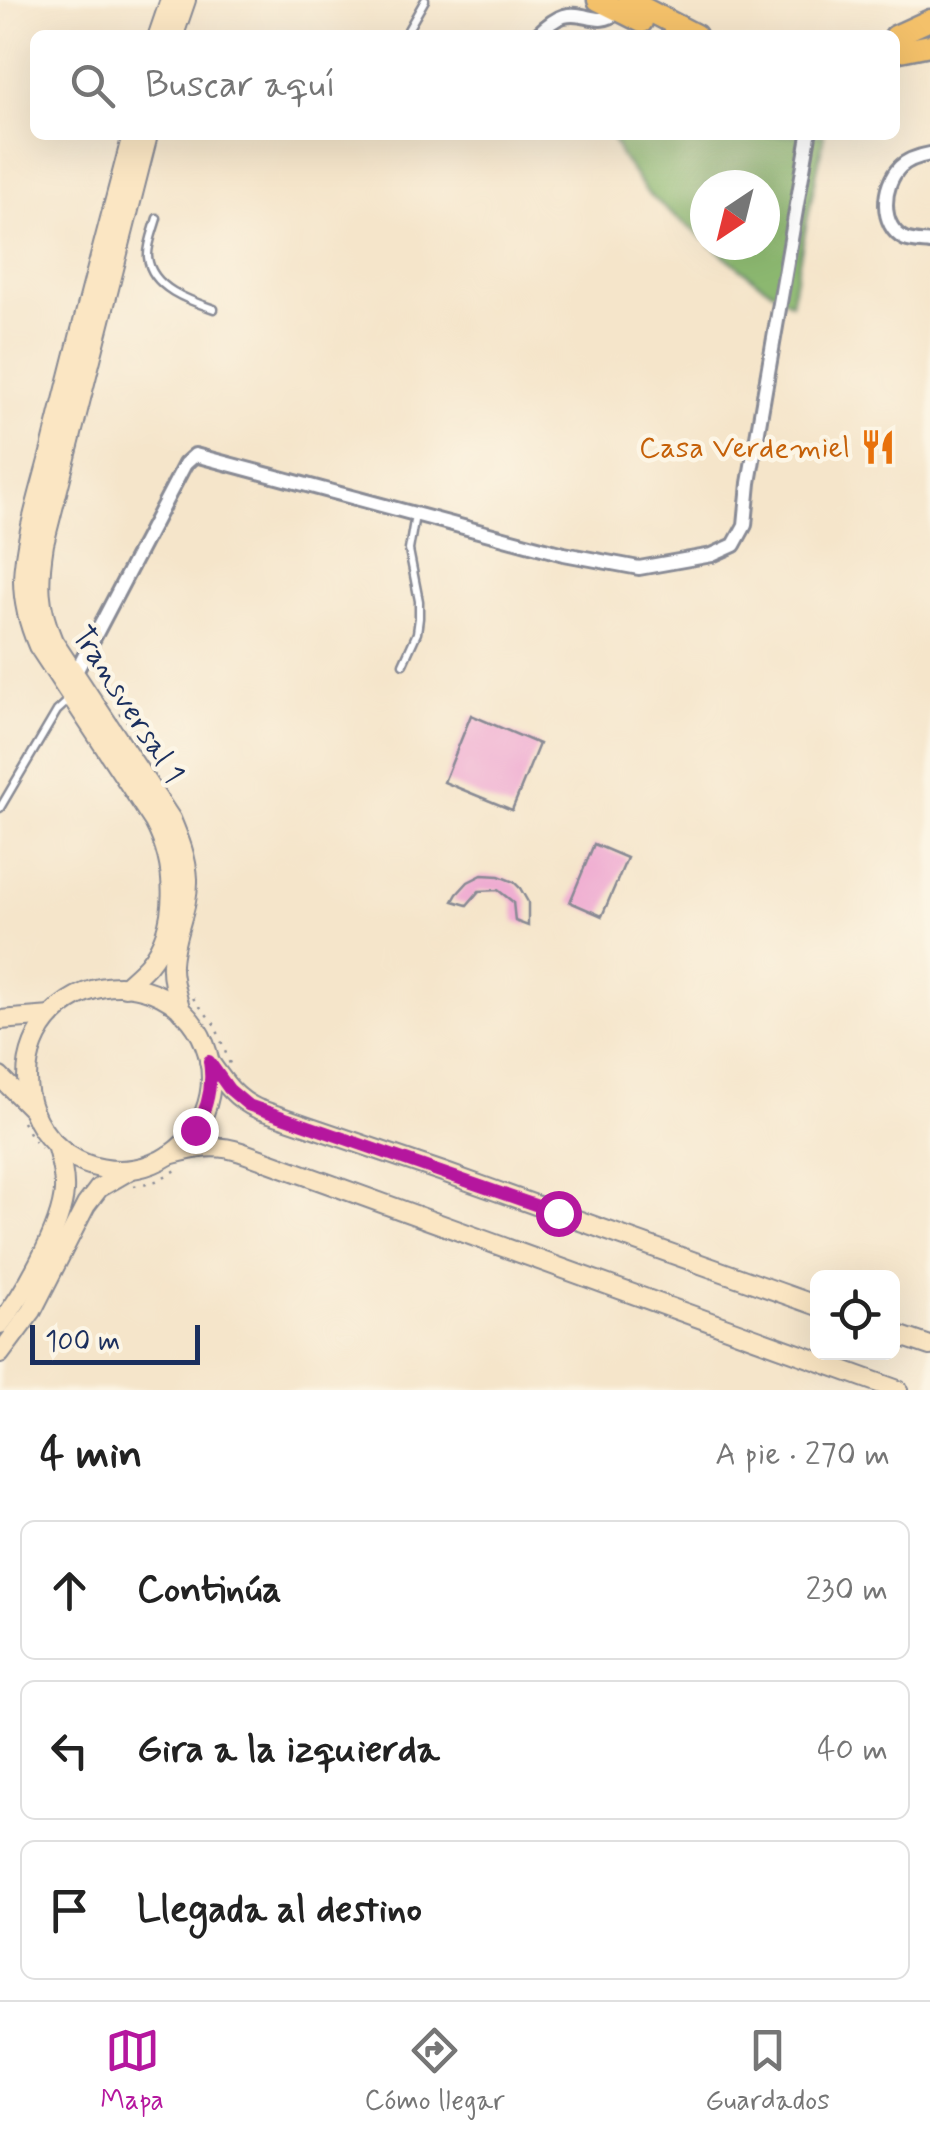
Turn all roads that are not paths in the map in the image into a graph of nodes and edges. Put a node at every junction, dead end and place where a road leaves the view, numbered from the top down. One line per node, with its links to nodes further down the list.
1 (170, 0): 7 (street)
2 (186, 0): 8 (street)
3 (424, 0): 9 (lane)
4 (598, 0): 5 (main road)
5 (624, 5): 10 (street); 11 (main road); 12 (main road)
6 (930, 20): 13 (main road)
7 (160, 30)
8 (176, 30)
9 (408, 30)
10 (544, 30)
11 (659, 30)
12 (684, 30)
13 (900, 34)
14 (930, 45): 15 (main road)
15 (900, 51)
16 (131, 140): 26 (street, Transversal 1)
17 (147, 140): 25 (street, Transversal 1)
18 (808, 140): 23 (street)
19 (930, 154): 21 (street)
20 (157, 218): 22 (lane)
21 (930, 243)
22 (214, 309)
23 (416, 514): 24 (lane); 25 (street)
24 (402, 664)
25 (75, 674): 29 (street, Transversal 1)
26 (72, 698): 27 (lane); 28 (street, Transversal 1)
27 (0, 808)
28 (124, 987): 29 (street); 30 (street)
29 (186, 1003): 32 (street)
30 (51, 1016): 31 (street); 34 (street)
31 (0, 1020)
32 (209, 1061): 36 (street); 38 (street)
33 (0, 1077): 34 (street)
34 (28, 1115): 35 (street)
35 (51, 1149): 37 (street); 39 (street)
36 (169, 1155): 37 (street); 43 (street)
37 (131, 1169): 42 (street)
38 (810, 1303)
39 (0, 1324)
40 (900, 1336): 41 (street)
41 (930, 1346)
42 (0, 1354)
43 (898, 1390)

